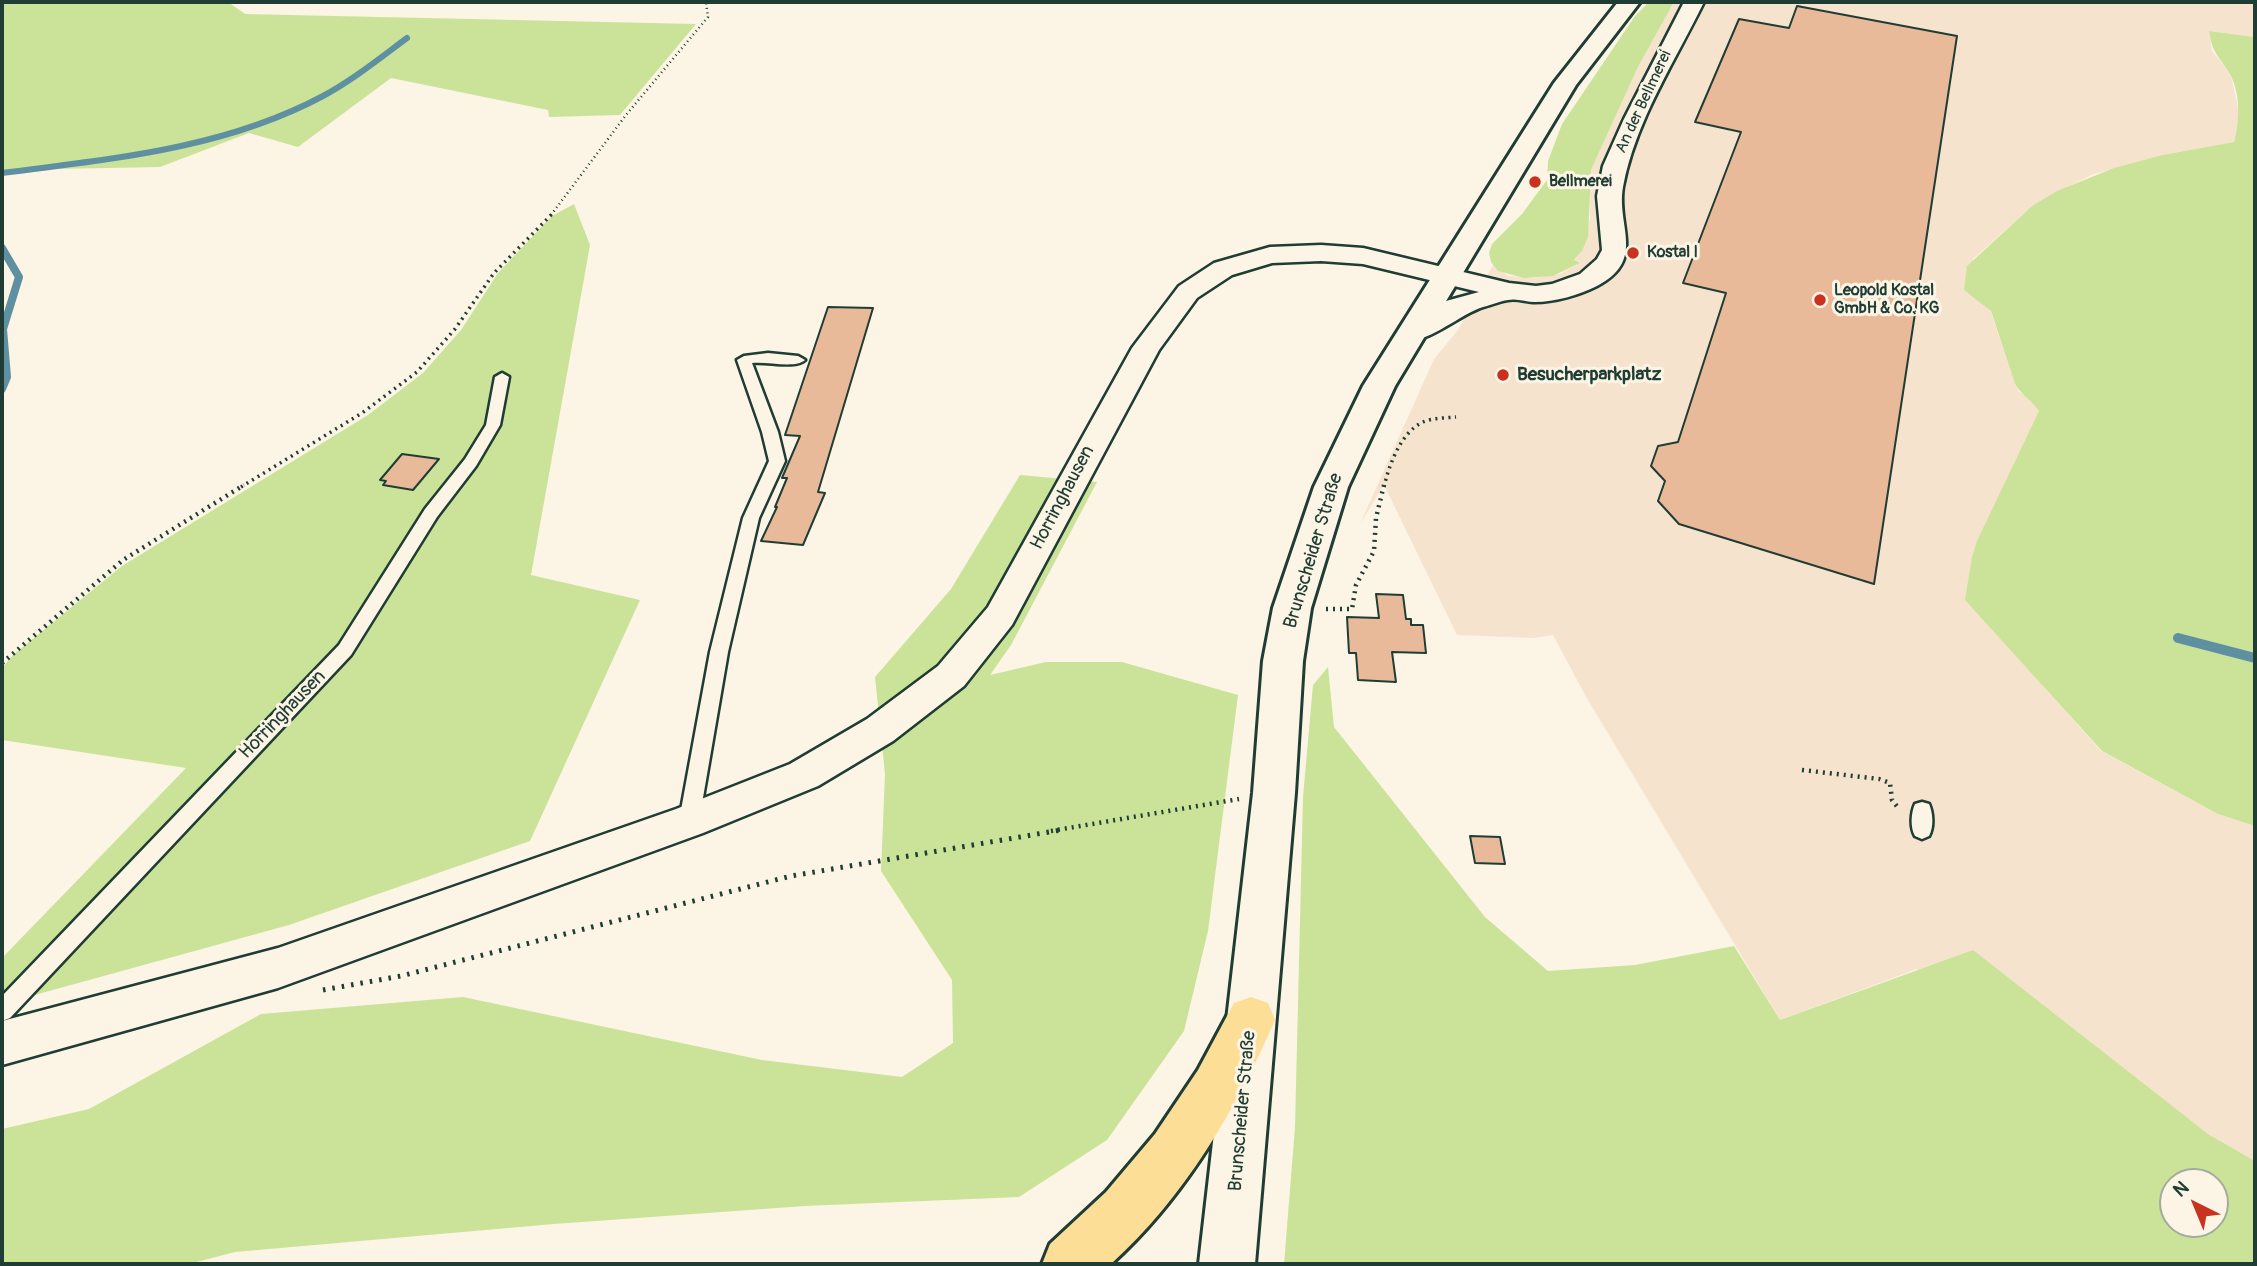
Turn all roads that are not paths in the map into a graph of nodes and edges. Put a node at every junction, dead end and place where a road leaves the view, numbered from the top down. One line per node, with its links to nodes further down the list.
1 (1629, 2): 3 (main road, Brunscheider Straße)
2 (1694, 2): 4 (street, An der Bellmerei)
3 (1447, 276): 4 (street, An der Bellmerei); 5 (main road, Brunscheider Straße); 8 (street, Horringhausen)
4 (1509, 291): 5 (street, An der Bellmerei)
5 (1411, 334): 10 (main road, Brunscheider Straße)
6 (798, 360): 8 (lane)
7 (502, 377): 9 (lane, Horringhausen)
8 (689, 821): 11 (street, Horringhausen)
9 (2, 1011)
10 (1251, 1020): 12 (highway); 13 (main road, Brunscheider Straße)
11 (2, 1043)
12 (1070, 1264)
13 (1227, 1264)

